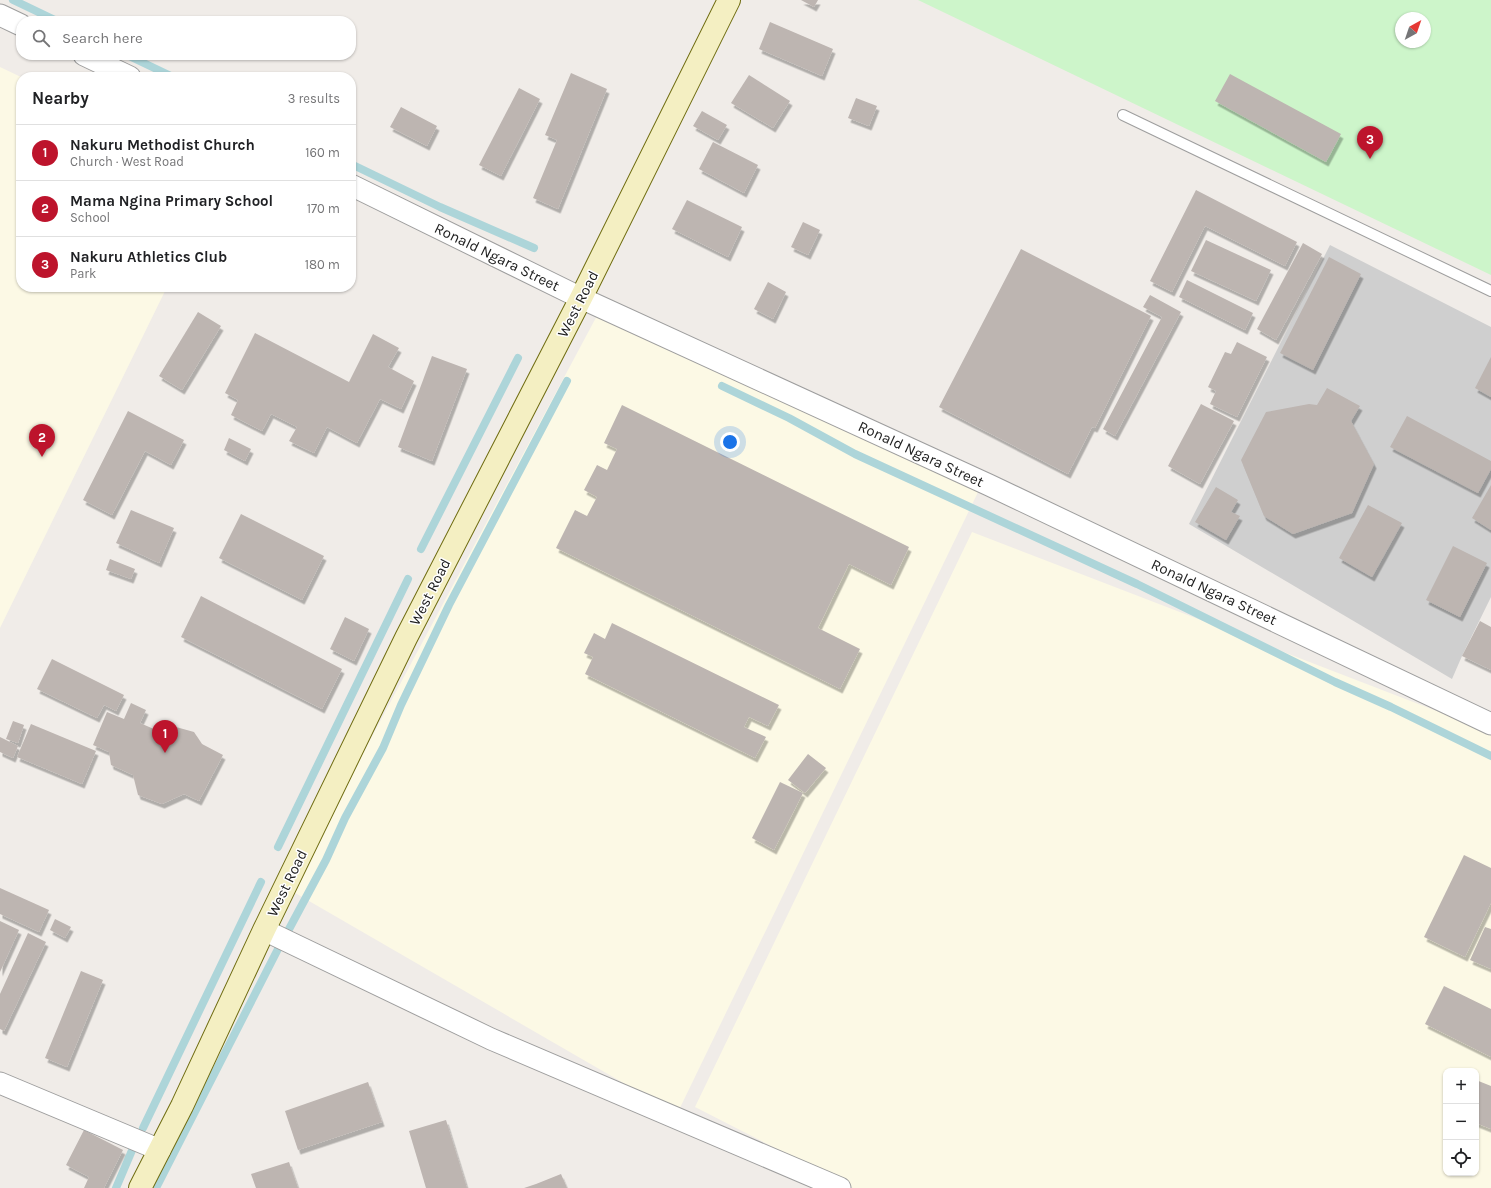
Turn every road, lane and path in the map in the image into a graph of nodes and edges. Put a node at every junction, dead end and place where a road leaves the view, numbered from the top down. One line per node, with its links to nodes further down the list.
1 (729, 0): 9 (street, West Road)
2 (0, 15): 3 (street)
3 (16, 23)
4 (94, 60): 5 (street)
5 (120, 72)
6 (1123, 115): 8 (lane)
7 (356, 187): 9 (street, Ronald Ngara Street)
8 (1491, 290)
9 (581, 298): 10 (street, Ronald Ngara Street); 11 (street, West Road)
10 (1491, 724)
11 (264, 930): 13 (street, West Road); 15 (street)
12 (0, 1083): 13 (street)
13 (160, 1150): 14 (street, West Road)
14 (140, 1188)
15 (840, 1188)

